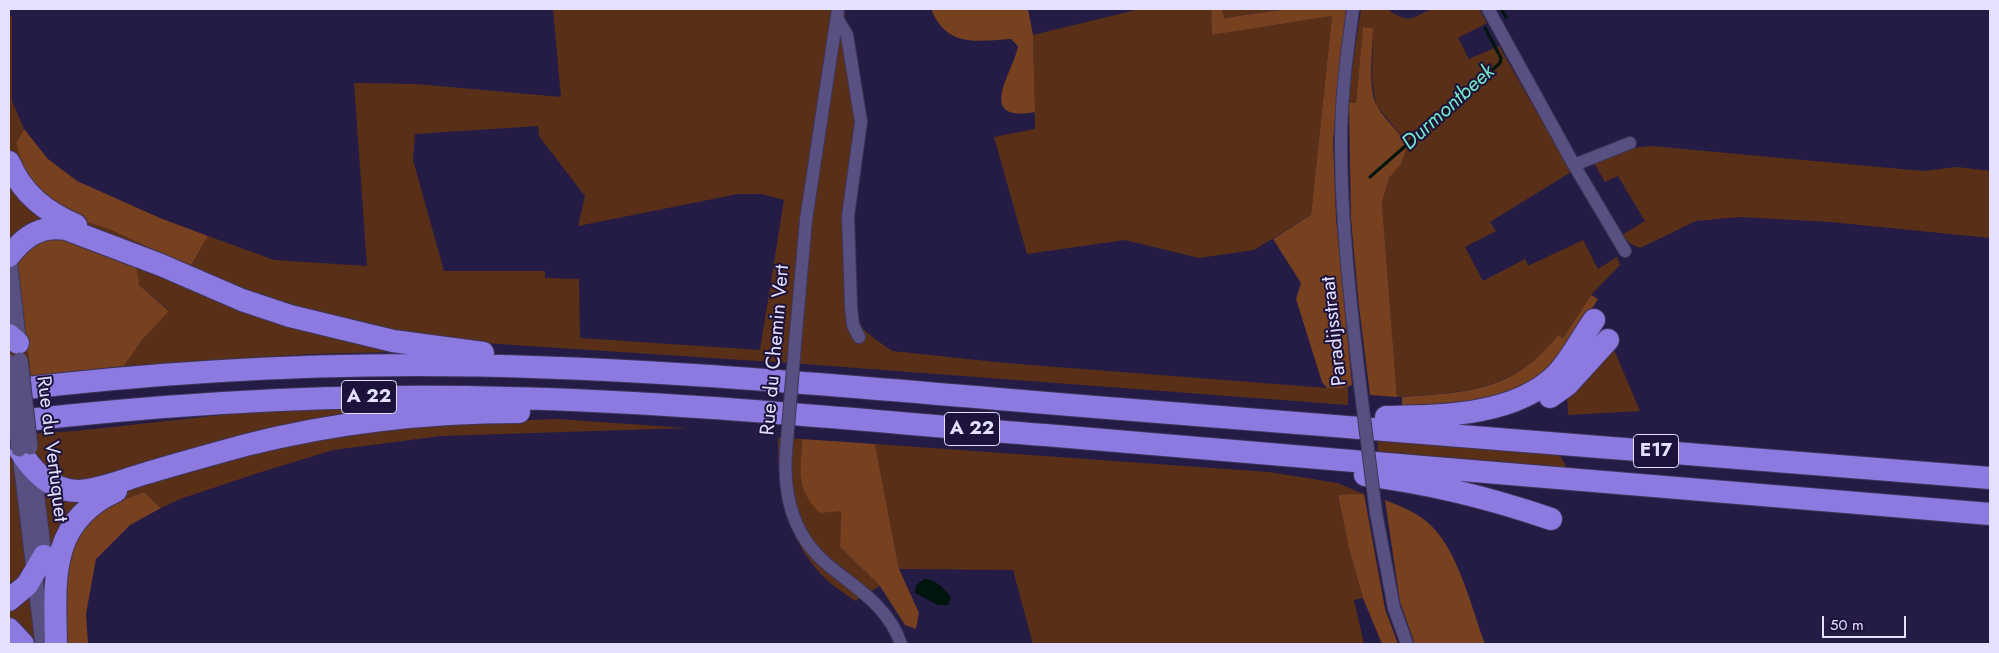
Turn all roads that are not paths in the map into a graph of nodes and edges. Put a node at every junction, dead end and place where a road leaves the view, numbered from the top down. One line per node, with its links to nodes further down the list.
1 (1353, 9): 36 (street, Paradijsstraat, bridge)
2 (1488, 9): 6 (street)
3 (838, 14): 11 (street, Rue du Chemin Vert); 35 (street, Rue du Chemin Vert, bridge)
4 (1630, 143): 6 (street)
5 (9, 162): 9 (highway)
6 (1574, 165): 7 (street)
7 (1625, 251)
8 (9, 257): 9 (highway); 13 (street, Rue du Vertuquet)
9 (161, 265): 14 (highway)
10 (1594, 320): 17 (highway)
11 (859, 337)
12 (1608, 340): 17 (highway)
13 (13, 351): 21 (street, Rue du Vertuquet, bridge)
14 (630, 372): 15 (highway, A 22); 18 (highway, A 22)
15 (9, 390)
16 (730, 410): 19 (highway, A 22); 22 (highway, A 22); 24 (highway)
17 (1357, 417): 18 (highway)
18 (1252, 420): 20 (highway, A 22)
19 (9, 422)
20 (1322, 425): 26 (highway, E17)
21 (25, 448): 25 (highway); 29 (street, Rue du Vertuquet)
22 (1214, 449): 23 (highway, A 22); 28 (highway)
23 (1331, 458): 27 (highway, E17)
24 (186, 462): 25 (highway); 34 (highway)
25 (33, 469): 29 (street, Rue du Vertuquet)
26 (1990, 478)
27 (1990, 514)
28 (1551, 519)
29 (40, 565): 30 (highway); 33 (street, Rue du Vertuquet); 34 (street, Rue du Vertuquet)
30 (9, 600)
31 (9, 629): 32 (highway)
32 (23, 644)
33 (43, 644)
34 (56, 644)
35 (901, 644)
36 (1407, 644)

